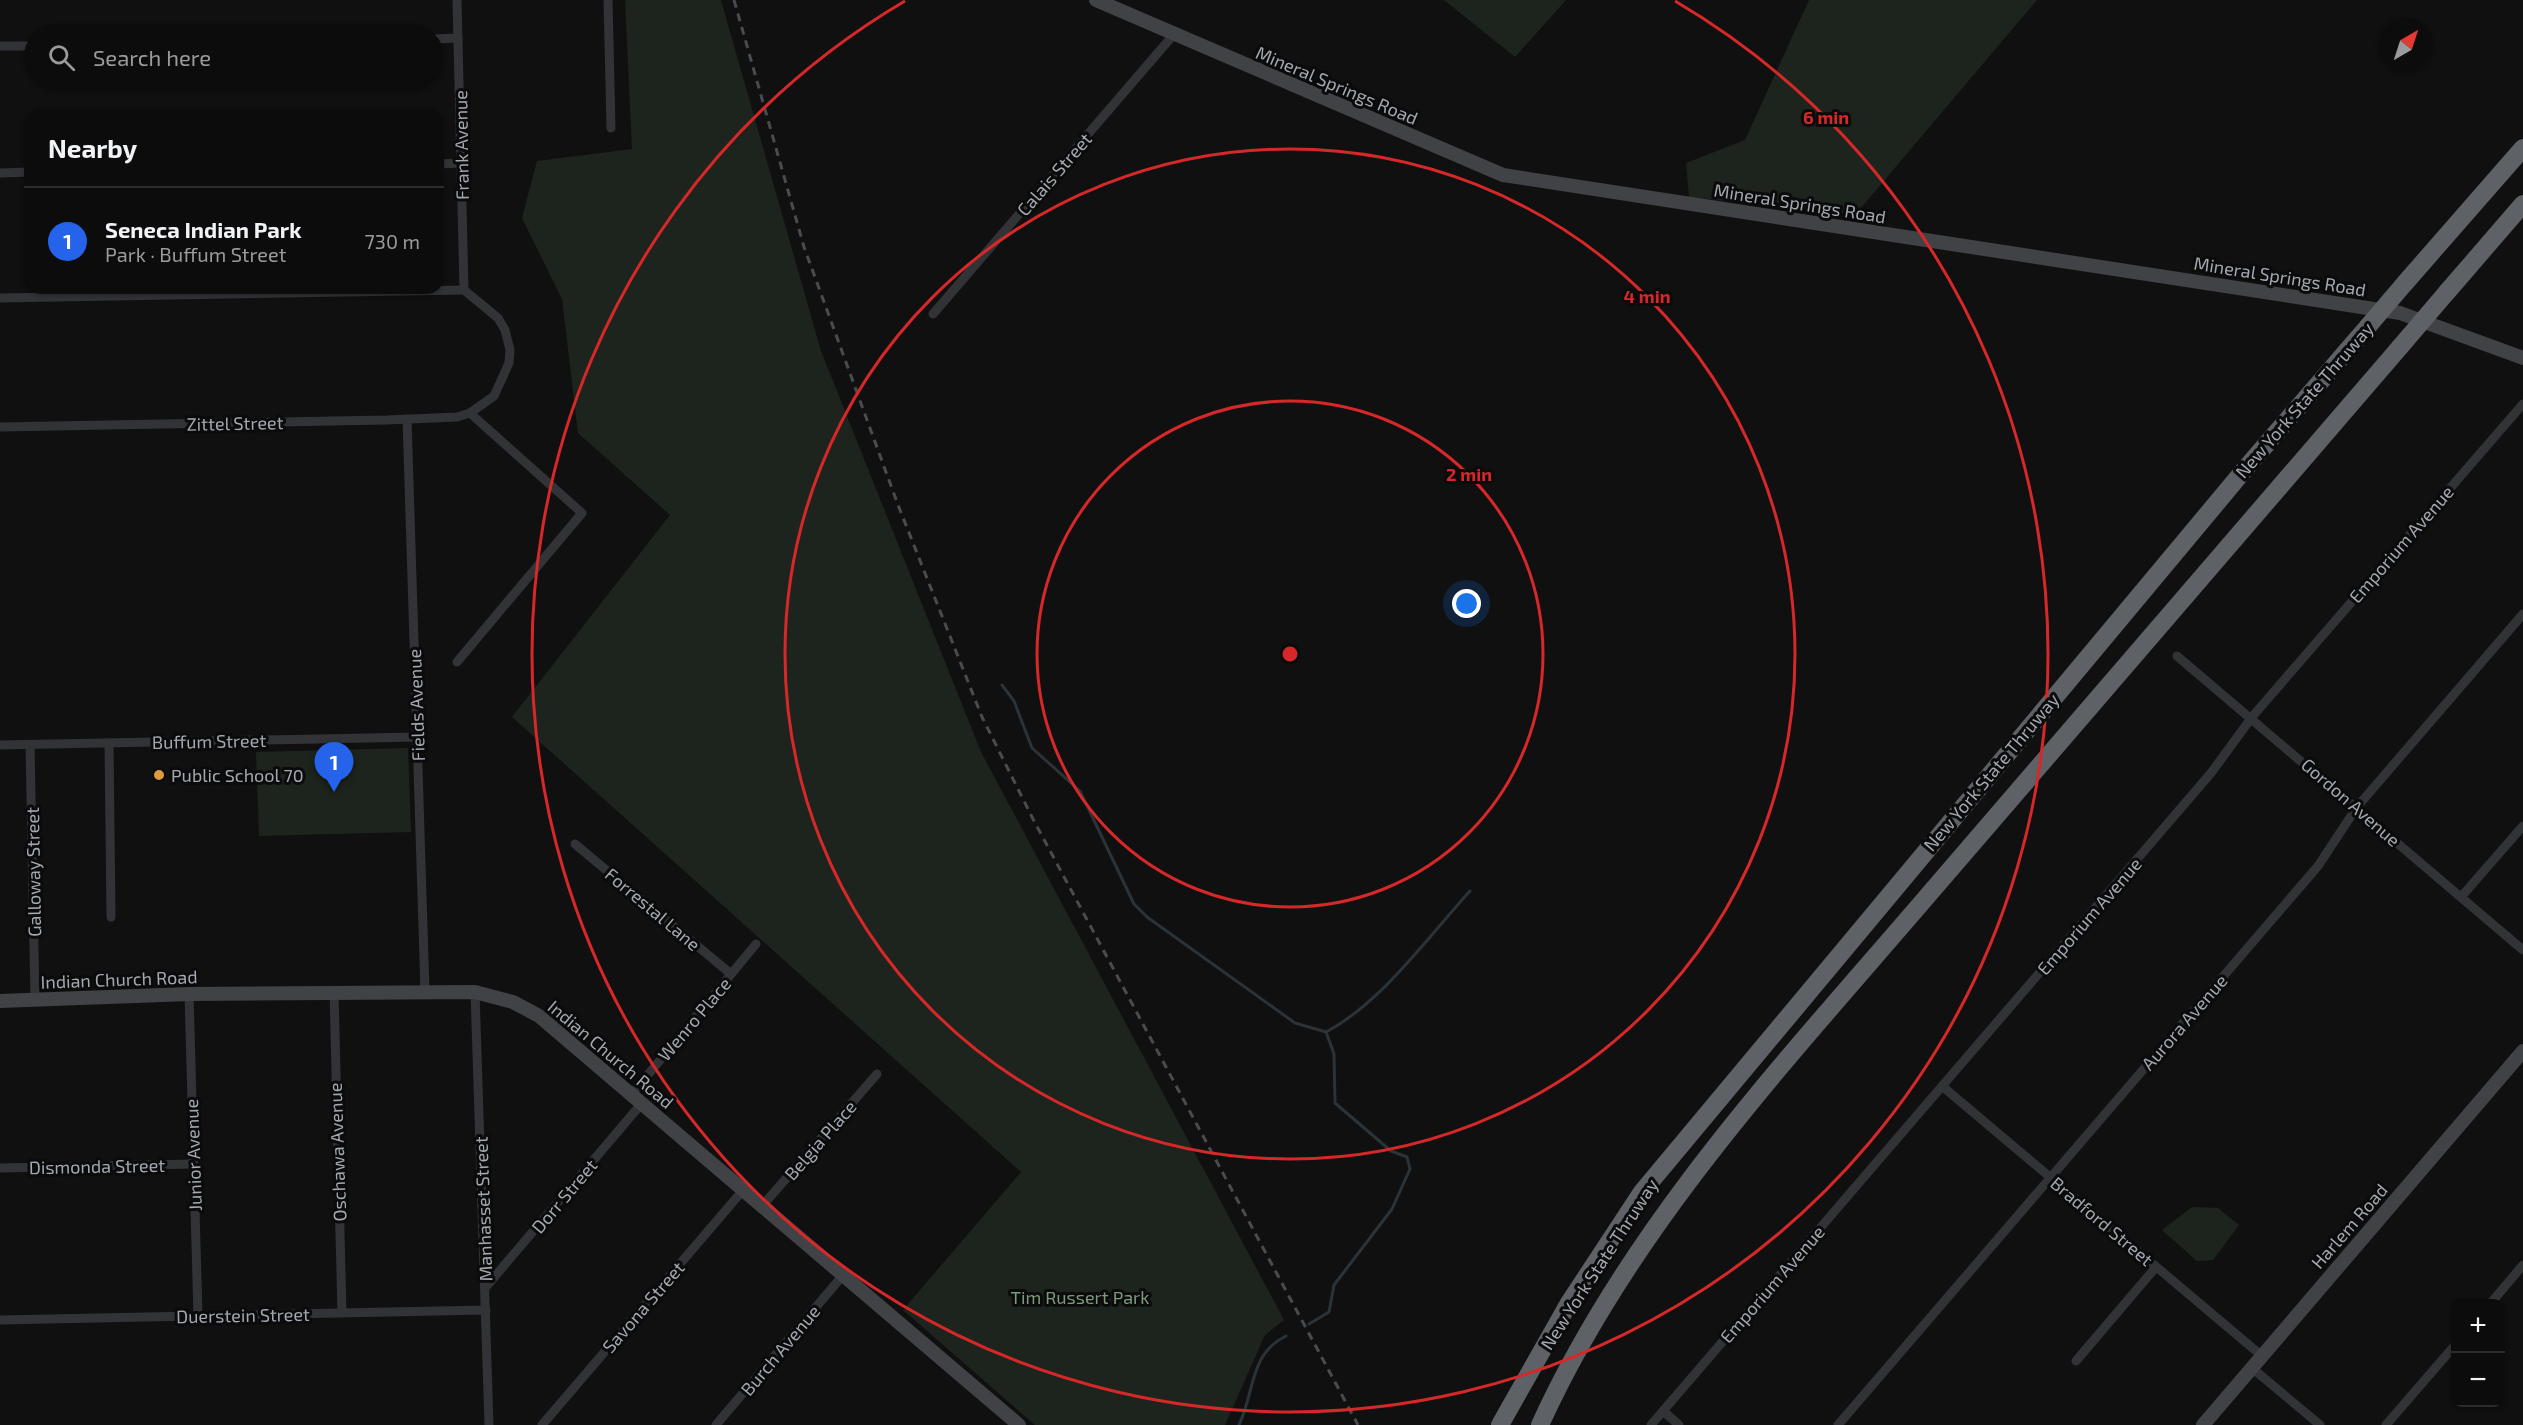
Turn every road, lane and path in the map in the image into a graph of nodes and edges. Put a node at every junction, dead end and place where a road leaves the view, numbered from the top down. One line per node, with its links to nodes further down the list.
1 (458, 0): 5 (street, Frank Avenue)
2 (608, 0): 9 (street)
3 (1096, 0): 4 (street, Mineral Springs Road)
4 (1175, 33): 20 (street, Calais Street); 21 (street, Mineral Springs Road)
5 (458, 38): 6 (street); 11 (street, Frank Avenue)
6 (444, 39)
7 (0, 46): 8 (street)
8 (24, 46)
9 (611, 128)
10 (2523, 148): 75 (highway, New York State Thruway, bridge)
11 (462, 163): 12 (street); 17 (street, Frank Avenue)
12 (444, 164)
13 (0, 172): 14 (street)
14 (24, 172)
15 (2523, 204): 76 (highway, New York State Thruway, bridge)
16 (444, 290): 17 (street)
17 (464, 290): 23 (street)
18 (232, 294): 19 (street)
19 (0, 298)
20 (933, 314)
21 (2523, 358)
22 (2523, 404): 29 (street, Emporium Avenue)
23 (470, 413): 24 (street, Zittel Street); 28 (street)
24 (407, 419): 25 (street, Zittel Street); 30 (street, Fields Avenue)
25 (0, 427)
26 (2523, 614): 34 (street, Aurora Avenue)
27 (2177, 656): 29 (street, Gordon Avenue)
28 (457, 662)
29 (2252, 717): 34 (street, Gordon Avenue); 50 (street, Emporium Avenue)
30 (418, 737): 31 (street, Buffum Street); 42 (street, Fields Avenue)
31 (109, 743): 32 (street, Buffum Street); 38 (street)
32 (30, 744): 33 (street, Buffum Street); 46 (street, Galloway Street)
33 (0, 745)
34 (2356, 807): 37 (street, Gordon Avenue); 54 (street, Aurora Avenue)
35 (2523, 826): 37 (street)
36 (575, 844): 41 (street, Forrestal Lane)
37 (2461, 897): 40 (street, Gordon Avenue)
38 (111, 917)
39 (756, 944): 41 (street, Wenro Place)
40 (2523, 950)
41 (731, 974): 51 (street, Wenro Place)
42 (425, 991): 43 (street, Indian Church Road); 44 (street, Indian Church Road)
43 (334, 992): 45 (street, Indian Church Road); 63 (street, Oschawa Avenue)
44 (476, 992): 51 (street, Indian Church Road); 60 (street, Manhasset Street)
45 (189, 994): 46 (street, Indian Church Road); 52 (street, Junior Avenue)
46 (35, 1000): 47 (street, Indian Church Road)
47 (0, 1001)
48 (2523, 1051): 67 (street, Harlem Road)
49 (877, 1074): 56 (street, Belgia Place)
50 (1942, 1086): 54 (street, Bradford Street); 70 (street, Emporium Avenue)
51 (637, 1098): 55 (street, Indian Church Road); 60 (street, Dorr Street)
52 (193, 1164): 53 (street, Dismonda Street); 64 (street, Junior Avenue)
53 (0, 1168)
54 (2050, 1177): 58 (street, Bradford Street); 79 (street, Aurora Avenue)
55 (744, 1189): 56 (street, Indian Church Road); 72 (street, Savona Street)
56 (763, 1205): 59 (street, Indian Church Road)
57 (2523, 1265): 61 (street)
58 (2156, 1267): 67 (street, Bradford Street); 68 (street)
59 (844, 1274): 73 (street, Burch Avenue); 74 (street, Indian Church Road)
60 (485, 1288): 62 (street, Manhasset Street)
61 (2494, 1299)
62 (486, 1310): 63 (street, Duerstein Street); 71 (street, Manhasset Street)
63 (342, 1313): 64 (street, Duerstein Street)
64 (198, 1316): 65 (street, Duerstein Street)
65 (0, 1320)
66 (2451, 1350): 82 (street)
67 (2262, 1356): 69 (street, Harlem Road)
68 (2076, 1361)
69 (2252, 1368): 80 (street, Harlem Road); 81 (street)
70 (1663, 1411): 77 (street, Emporium Avenue); 78 (street)
71 (489, 1425)
72 (542, 1425)
73 (716, 1425)
74 (1019, 1425)
75 (1500, 1425)
76 (1540, 1425)
77 (1650, 1425)
78 (1679, 1425)
79 (1838, 1425)
80 (2203, 1425)
81 (2320, 1425)
82 (2386, 1425)

